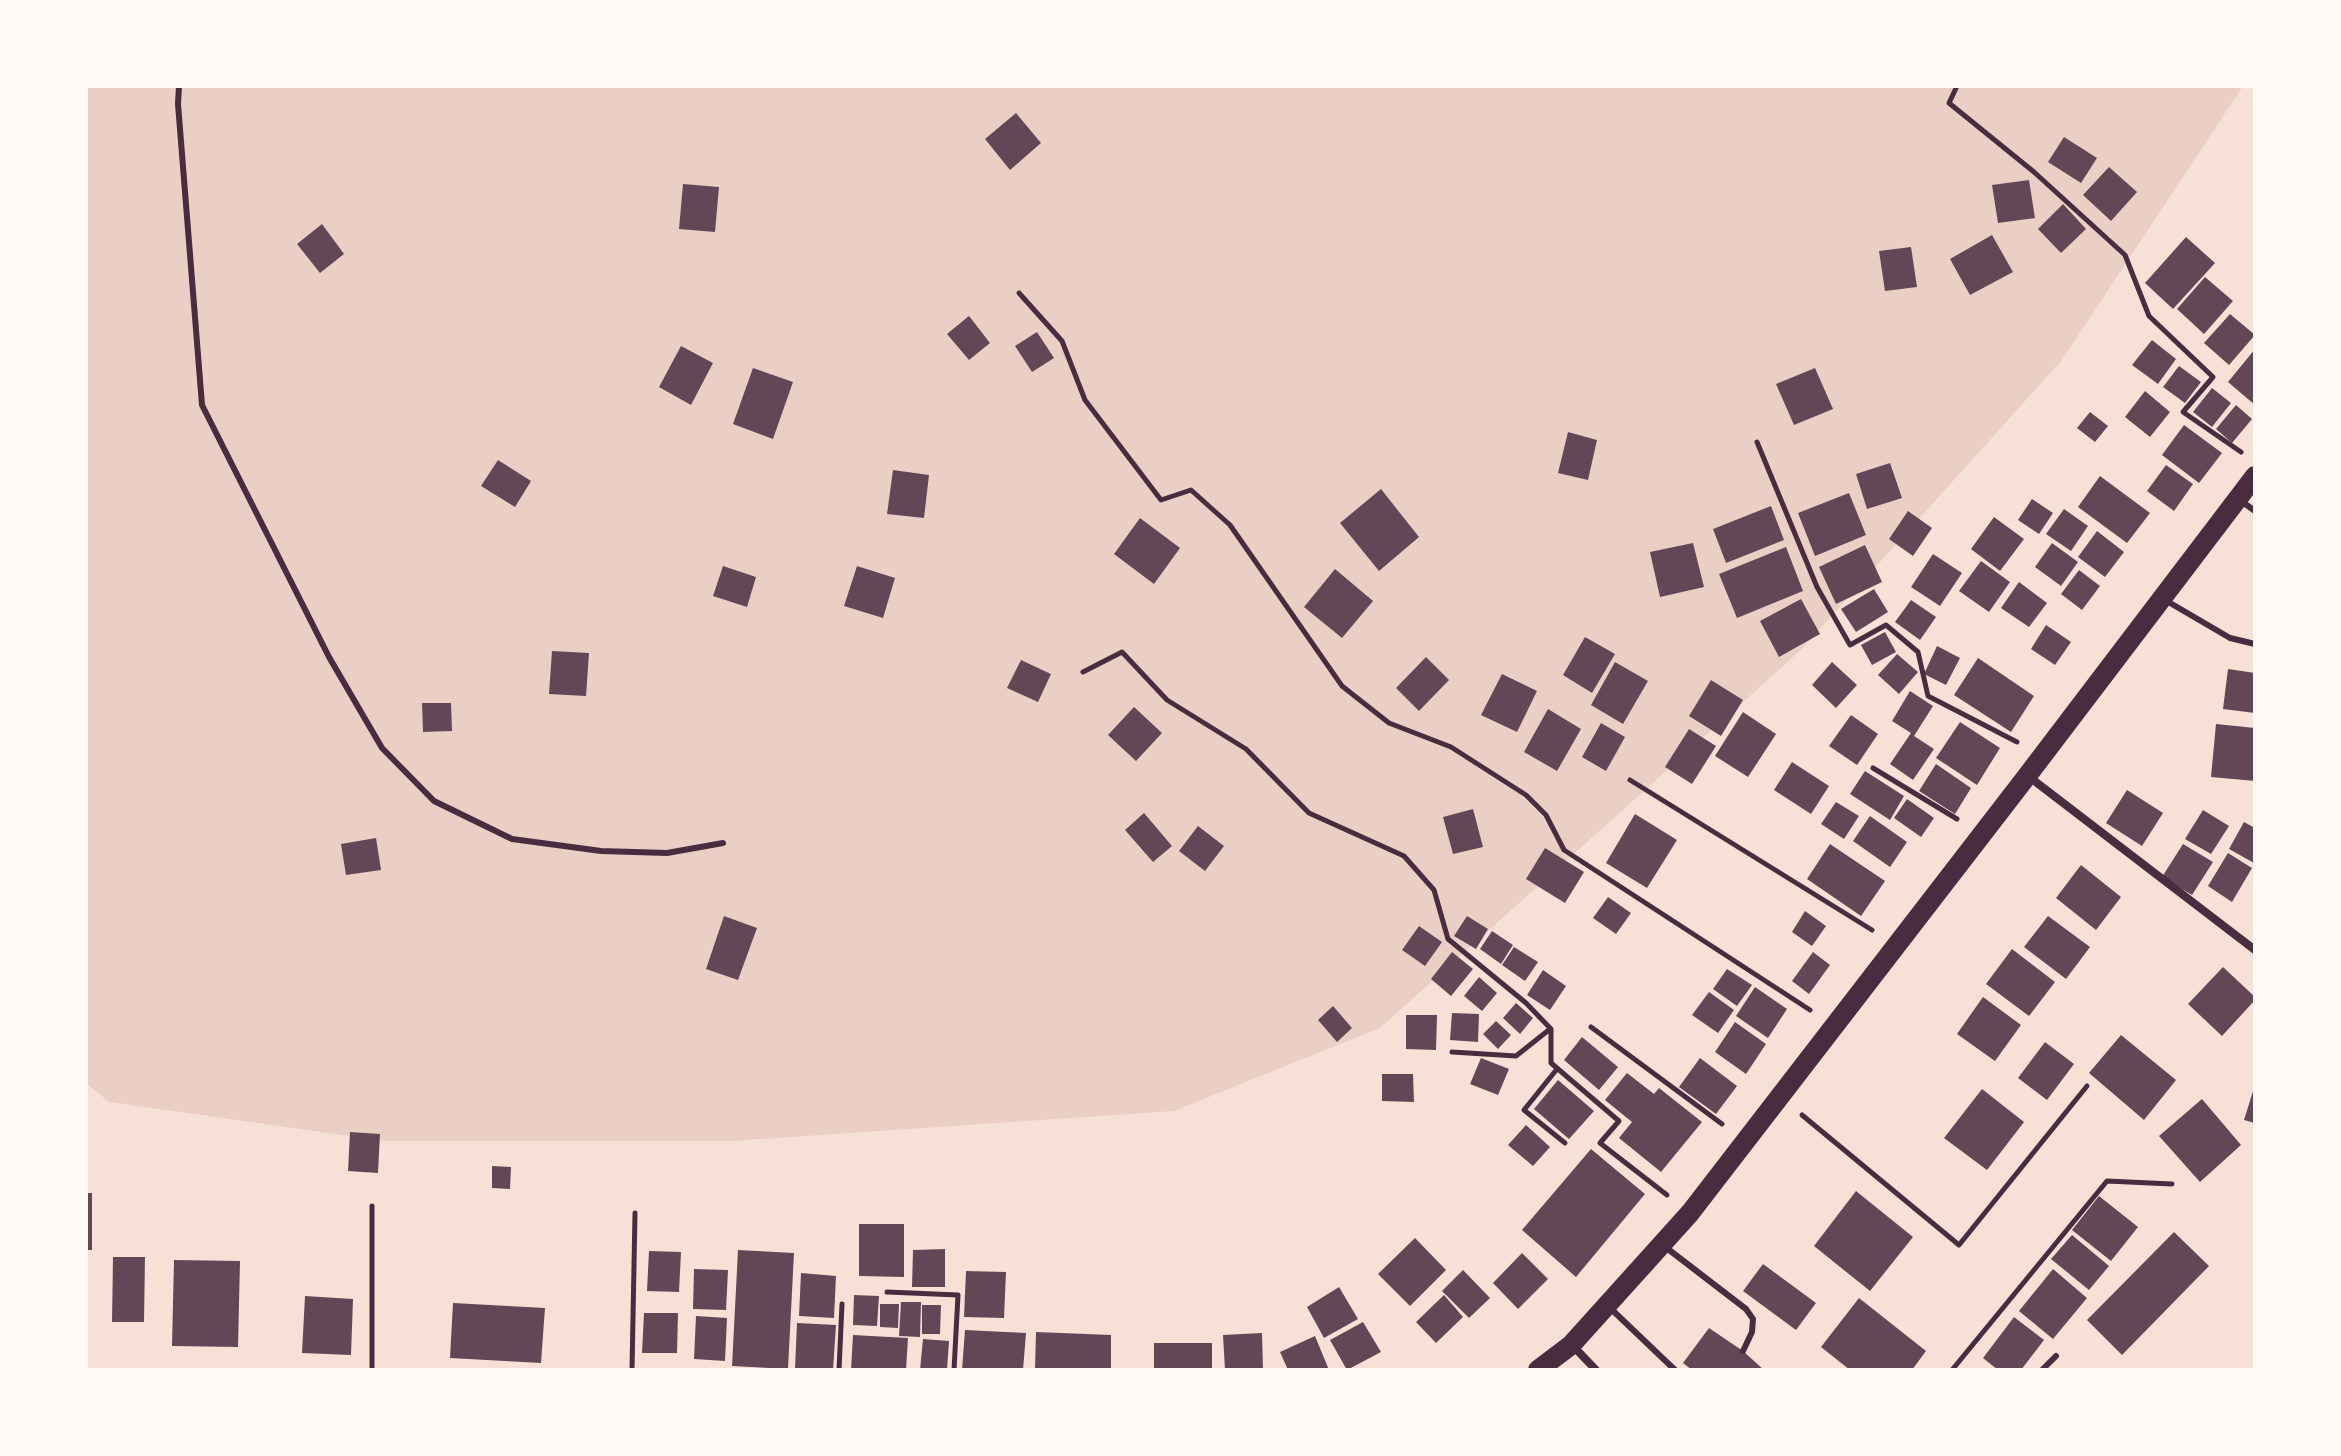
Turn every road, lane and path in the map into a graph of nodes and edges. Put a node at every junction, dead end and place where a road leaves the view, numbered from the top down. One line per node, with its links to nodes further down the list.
1 (179, 86): 17 (lane)
2 (1957, 86): 5 (path)
3 (1019, 293): 20 (path)
4 (1757, 442): 12 (path)
5 (2243, 454)
6 (2255, 476): 7 (main road)
7 (2238, 499): 8 (lane); 9 (main road)
8 (2255, 511)
9 (2162, 598): 10 (lane); 12 (main road)
10 (2255, 644)
11 (1083, 672): 22 (path)
12 (2042, 756): 14 (main road)
13 (1873, 768): 16 (path)
14 (2027, 776): 16 (main road); 19 (street)
15 (1630, 780): 18 (path)
16 (1982, 834): 18 (main road)
17 (723, 843)
18 (1896, 945): 20 (main road)
19 (2255, 950)
20 (1834, 1026): 26 (main road)
21 (1591, 1027): 27 (path)
22 (1551, 1029): 23 (path); 24 (path)
23 (1452, 1052)
24 (1557, 1069): 28 (path); 32 (path)
25 (2087, 1086): 26 (path)
26 (1780, 1096): 27 (main road)
27 (1746, 1141): 32 (main road)
28 (1565, 1143)
29 (2172, 1184): 47 (path)
30 (372, 1206): 40 (path)
31 (635, 1213): 41 (path)
32 (1690, 1213): 33 (main road)
33 (1662, 1244): 36 (main road); 38 (lane)
34 (887, 1292): 43 (path)
35 (842, 1304): 42 (path)
36 (1607, 1305): 37 (main road); 46 (lane)
37 (1571, 1345): 44 (main road); 45 (street)
38 (1743, 1351)
39 (2056, 1356): 48 (lane)
40 (372, 1370)
41 (632, 1370)
42 (839, 1370)
43 (954, 1370)
44 (1538, 1370)
45 (1596, 1370)
46 (1675, 1370)
47 (1952, 1370)
48 (2042, 1370)

